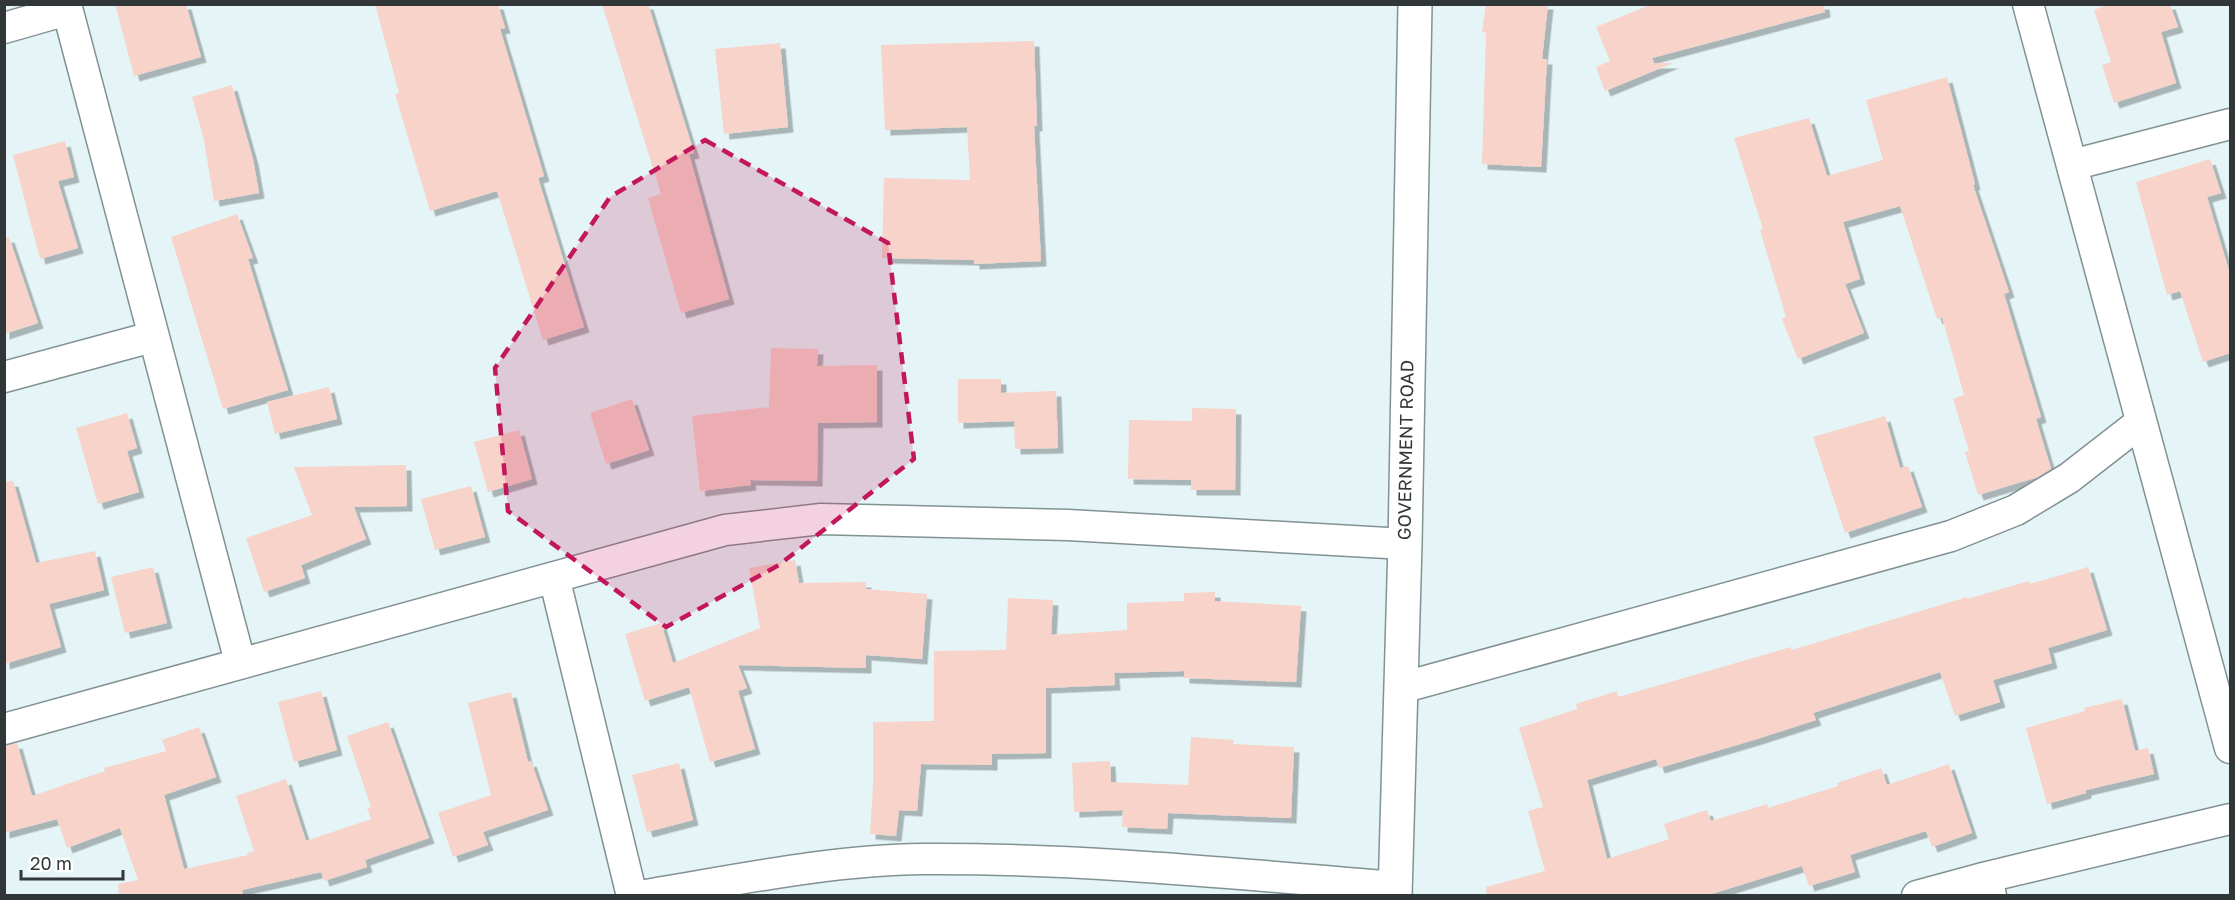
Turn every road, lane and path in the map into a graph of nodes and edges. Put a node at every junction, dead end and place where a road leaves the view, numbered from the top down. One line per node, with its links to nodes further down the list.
1 (1415, 4): 10 (street, GOVERNMENT ROAD)
2 (2028, 4): 6 (street)
3 (67, 7): 4 (street); 7 (street)
4 (4, 28)
5 (2230, 124): 6 (street)
6 (2072, 165): 9 (street)
7 (152, 337): 8 (street); 12 (street)
8 (4, 377)
9 (2141, 422): 13 (street); 15 (street)
10 (1405, 544): 11 (street); 13 (street, GOVERNMENT ROAD)
11 (554, 577): 12 (street); 19 (street)
12 (240, 662): 14 (street)
13 (1401, 688): 18 (street, GOVERNMENT ROAD)
14 (4, 729)
15 (2230, 748)
16 (2230, 819): 17 (street)
17 (1989, 886): 21 (street)
18 (1395, 891): 20 (street)
19 (632, 896)
20 (639, 896)
21 (1917, 896)

